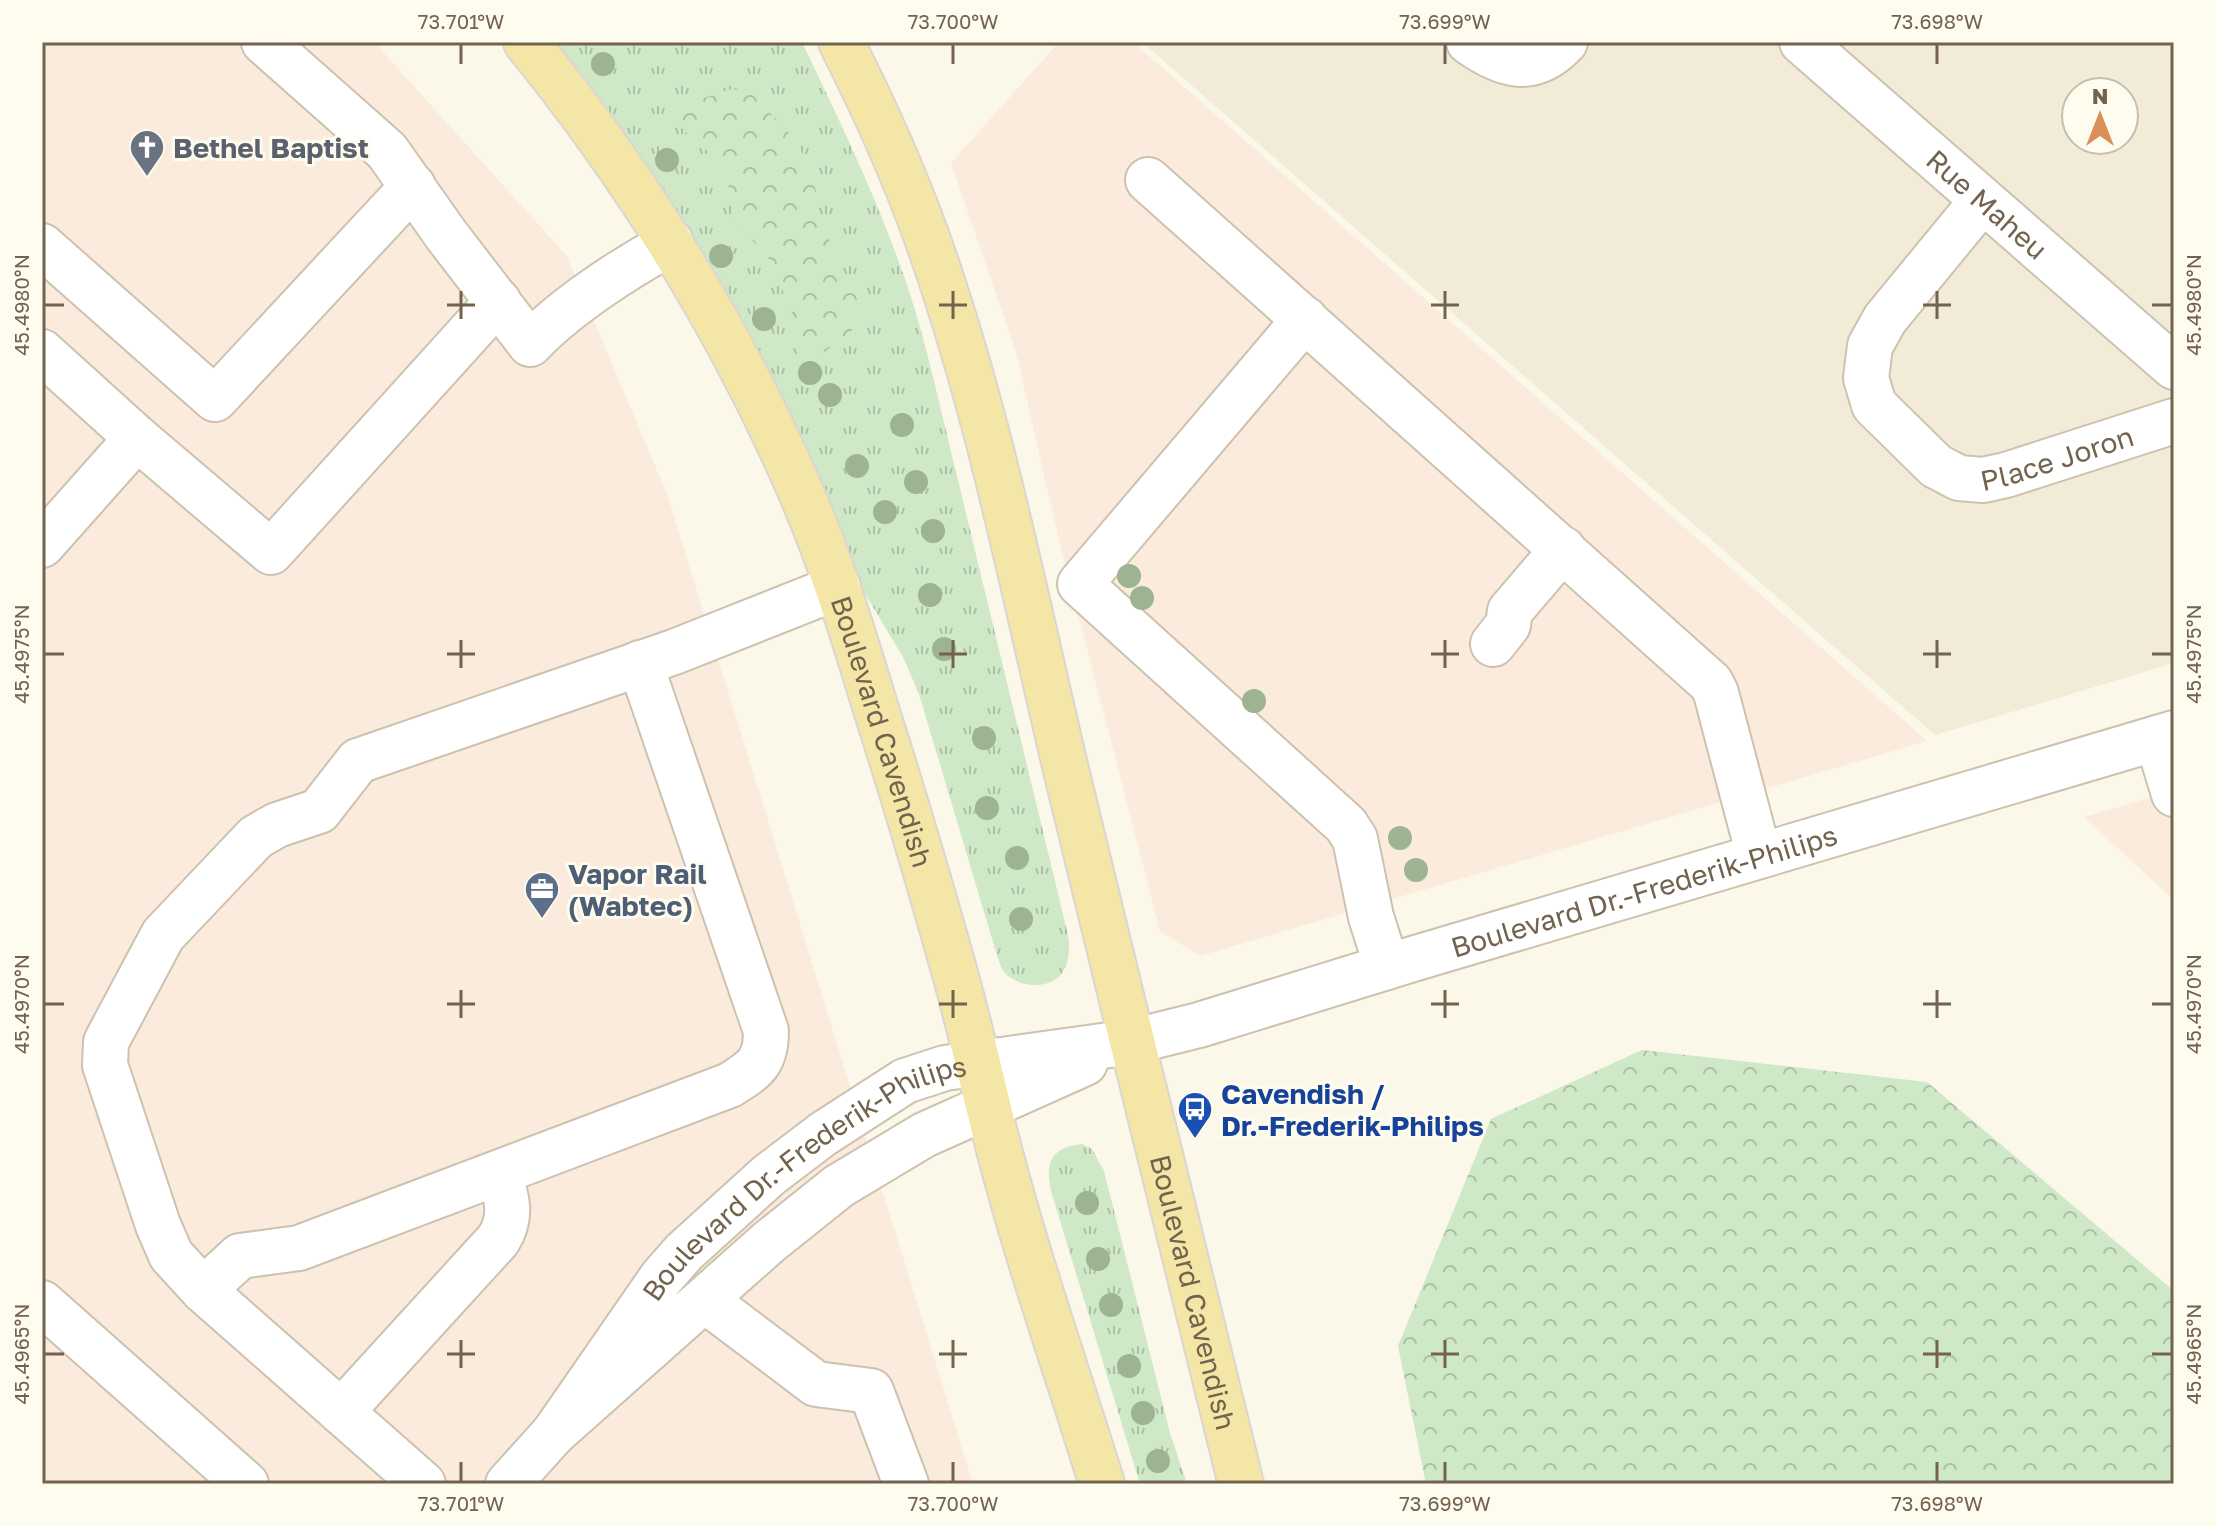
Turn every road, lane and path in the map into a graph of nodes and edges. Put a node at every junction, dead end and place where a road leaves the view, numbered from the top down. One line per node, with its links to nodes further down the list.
1 (264, 42): 8 (street)
2 (526, 42): 10 (main road, Boulevard Cavendish)
3 (841, 42): 22 (main road, Boulevard Cavendish)
4 (1469, 42): 5 (street)
5 (1565, 42)
6 (1802, 42): 9 (street, Rue Maheu)
7 (1148, 180): 13 (street)
8 (413, 186): 11 (street); 12 (street)
9 (1982, 201): 15 (street, Rue Maheu); 16 (street, Place Joron)
10 (671, 243): 12 (street); 21 (main road, Boulevard Cavendish)
11 (42, 246)
12 (498, 301): 17 (street)
13 (1305, 319): 19 (street); 20 (street)
14 (42, 352): 17 (street)
15 (2174, 367)
16 (2174, 421)
17 (137, 438): 18 (street)
18 (42, 545)
19 (1563, 549): 23 (street); 27 (street)
20 (1080, 584): 22 (street); 28 (street)
21 (838, 587): 24 (street); 30 (main road, Boulevard Cavendish)
22 (1025, 596): 29 (main road, Boulevard Cavendish)
23 (1493, 644)
24 (640, 663): 32 (street); 33 (street)
25 (2168, 732): 26 (street); 27 (street, Boulevard Dr.-Frederik-Philips)
26 (2174, 794)
27 (1759, 856): 28 (street, Boulevard Dr.-Frederik-Philips)
28 (1387, 967): 29 (street, Boulevard Dr.-Frederik-Philips)
29 (1131, 1042): 30 (street, Boulevard Dr.-Frederik-Philips); 31 (street, Boulevard Dr.-Frederik-Philips); 43 (main road, Boulevard Cavendish)
30 (979, 1063): 31 (main road, Boulevard Cavendish); 37 (street, Boulevard Dr.-Frederik-Philips)
31 (988, 1105): 34 (street, Boulevard Dr.-Frederik-Philips); 42 (main road, Boulevard Cavendish)
32 (499, 1173): 33 (street); 36 (street)
33 (203, 1290): 36 (street)
34 (706, 1301): 37 (street, Boulevard Dr.-Frederik-Philips); 41 (street)
35 (42, 1303): 38 (street)
36 (341, 1412): 39 (street)
37 (554, 1433): 40 (street, Boulevard Dr.-Frederik-Philips)
38 (235, 1479)
39 (423, 1484)
40 (508, 1484)
41 (906, 1484)
42 (1102, 1484)
43 (1241, 1484)

